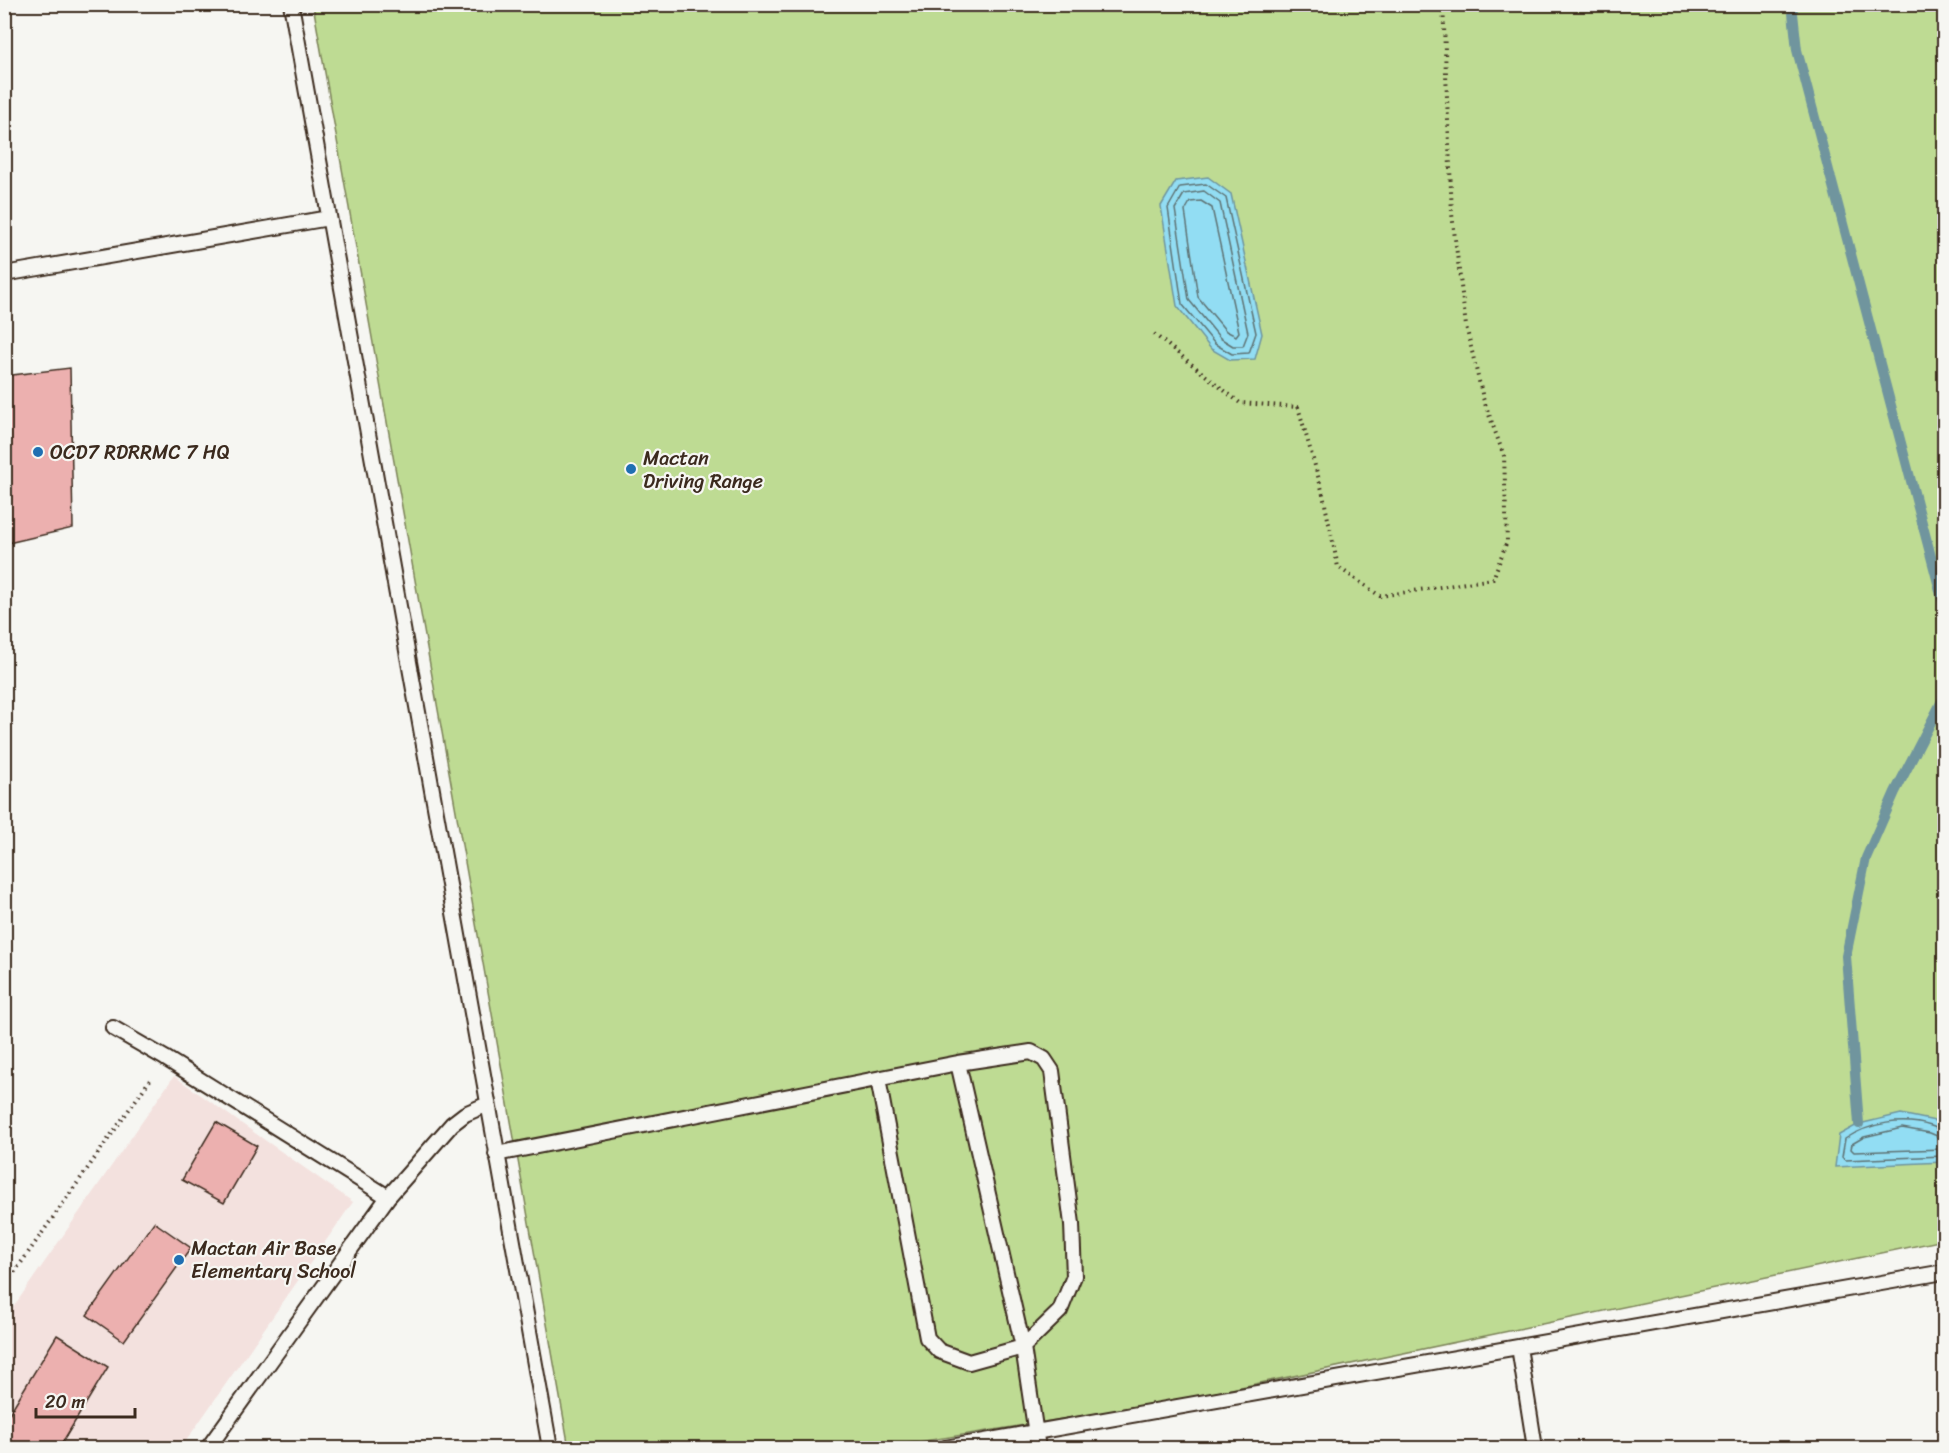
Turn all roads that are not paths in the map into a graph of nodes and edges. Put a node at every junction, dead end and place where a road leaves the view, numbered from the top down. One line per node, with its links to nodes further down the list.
1 (291, 4): 2 (lane)
2 (329, 218): 3 (lane); 7 (lane)
3 (4, 274)
4 (113, 1028): 9 (lane)
5 (958, 1063): 6 (lane); 11 (lane); 11 (lane)
6 (878, 1079): 8 (lane); 11 (lane)
7 (488, 1104): 8 (lane); 9 (lane)
8 (496, 1154): 15 (lane)
9 (388, 1197): 14 (lane)
10 (1944, 1272): 12 (lane)
11 (1023, 1347): 13 (lane)
12 (1519, 1347): 13 (lane); 18 (lane)
13 (1035, 1432): 16 (lane); 17 (lane)
14 (208, 1449)
15 (550, 1449)
16 (945, 1449)
17 (1038, 1449)
18 (1535, 1449)

